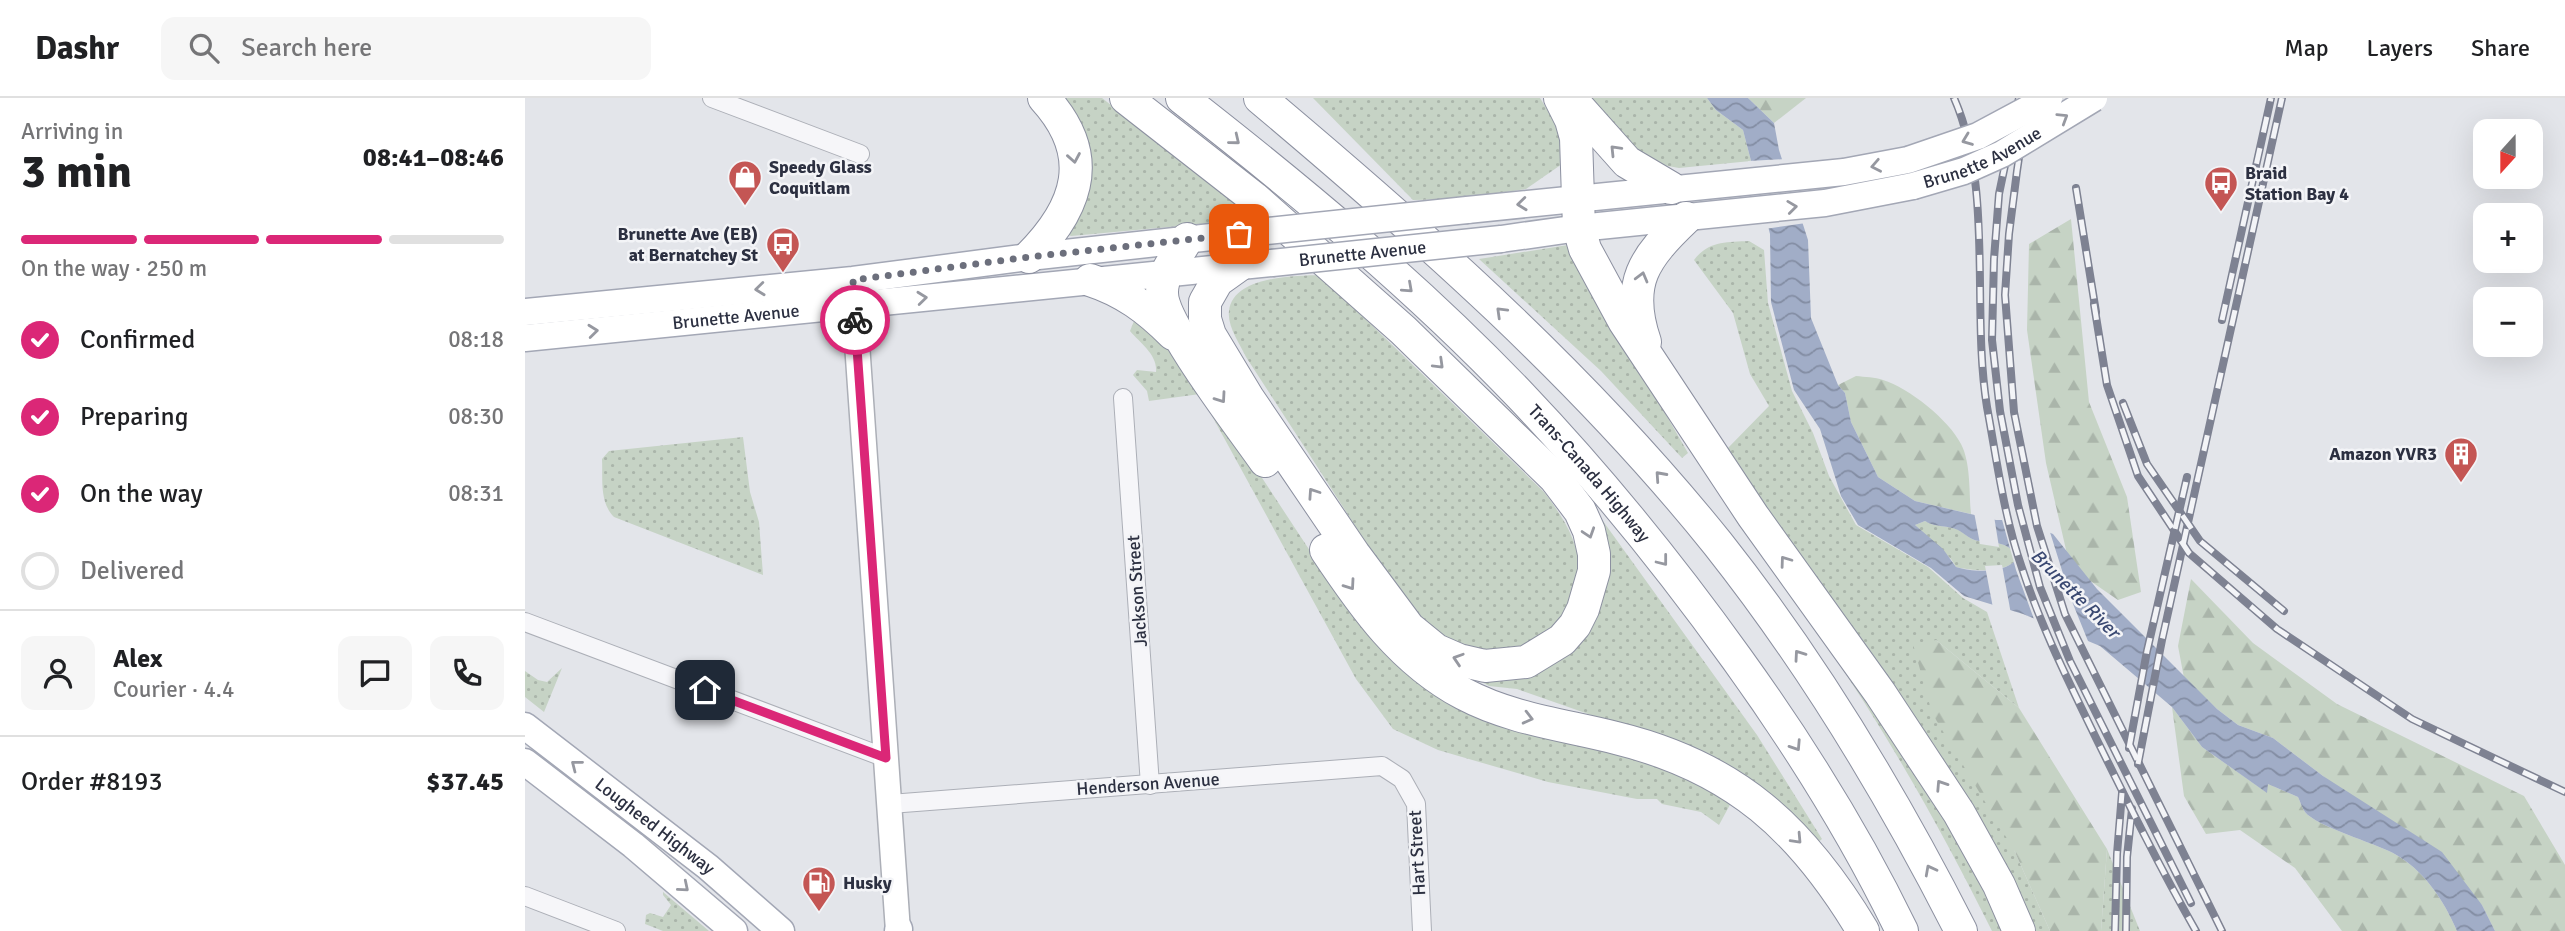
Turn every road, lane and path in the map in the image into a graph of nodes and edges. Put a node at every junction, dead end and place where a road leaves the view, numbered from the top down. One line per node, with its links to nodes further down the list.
1 (712, 98): 10 (street)
2 (1044, 98): 15 (highway, one-way to 15)
3 (1126, 98): 16 (highway, one-way to 16)
4 (1182, 98): 39 (highway, Trans-Canada Highway, one-way to 39)
5 (1260, 98): 40 (highway, one-way to 5)
6 (1560, 98): 12 (highway)
7 (1570, 98): 11 (highway, one-way to 7)
8 (2049, 98): 11 (main road, Brunette Avenue, one-way to 11, bridge)
9 (2094, 98): 13 (main road, Brunette Avenue, one-way to 9, bridge)
10 (860, 154)
11 (1671, 188): 12 (main road, Brunette Avenue)
12 (1578, 213): 13 (main road, Brunette Avenue); 14 (main road, Brunette Avenue, one-way to 14, bridge); 16 (main road, Brunette Avenue, bridge); 23 (highway)
13 (1686, 218): 23 (highway, one-way to 13)
14 (1187, 239): 15 (main road, Brunette Avenue); 17 (highway)
15 (1029, 257): 19 (main road, Brunette Avenue)
16 (1238, 267): 17 (main road, Brunette Avenue)
17 (1167, 273): 18 (main road, Brunette Avenue); 22 (highway)
18 (1090, 280): 19 (main road, Brunette Avenue, one-way to 18); 22 (highway)
19 (853, 292): 20 (main road, Brunette Avenue, one-way to 20); 21 (main road, Brunette Avenue, one-way to 19); 27 (main road)
20 (525, 312)
21 (525, 338)
22 (1182, 342): 38 (highway, one-way to 38)
23 (1654, 366): 41 (highway, one-way to 23)
24 (1123, 398): 30 (street, Jackson Street)
25 (525, 622): 27 (street)
26 (525, 726): 36 (main road, Lougheed Highway, one-way to 26)
27 (886, 758): 31 (main road)
28 (525, 762): 35 (main road, Lougheed Highway, one-way to 35)
29 (1402, 779): 30 (street, Henderson Avenue); 37 (street, Hart Street)
30 (1150, 785): 31 (street, Henderson Avenue)
31 (890, 804): 33 (main road)
32 (525, 896): 34 (street)
33 (898, 930)
34 (616, 931)
35 (734, 931)
36 (781, 931)
37 (1422, 931)
38 (1863, 931)
39 (1902, 931)
40 (1961, 931)
41 (2019, 931)

